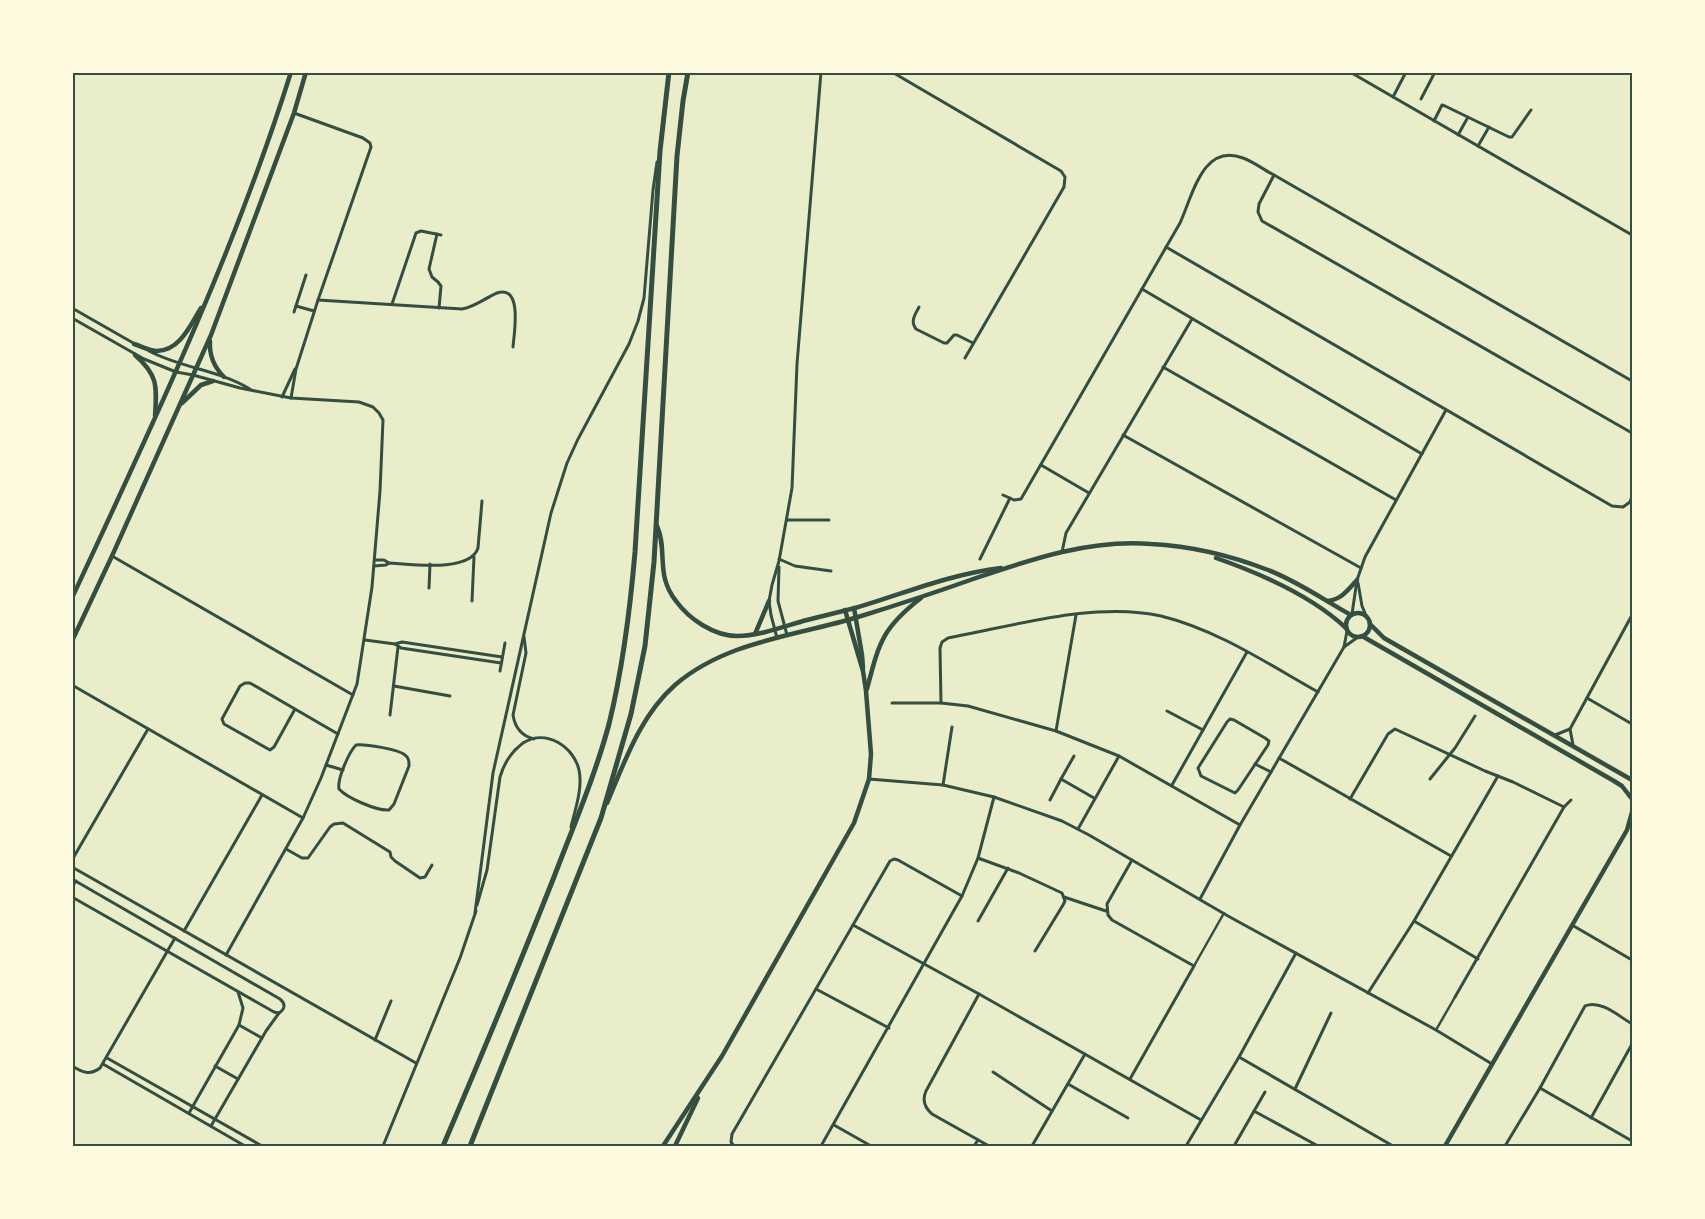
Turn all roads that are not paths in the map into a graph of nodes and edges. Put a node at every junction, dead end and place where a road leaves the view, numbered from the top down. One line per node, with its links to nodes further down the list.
1 (291, 72): 25 (street)
2 (306, 72): 13 (street)
3 (669, 72): 19 (main road)
4 (688, 72): 69 (main road)
5 (821, 72): 67 (street)
6 (892, 72): 38 (street)
7 (1350, 72): 10 (street)
8 (1406, 72): 10 (street)
9 (1435, 72): 11 (street)
10 (1393, 97): 15 (street)
11 (1421, 99)
12 (1531, 110): 16 (street)
13 (294, 113): 26 (street); 36 (street)
14 (1468, 117): 15 (street); 16 (street); 17 (street)
15 (1434, 121): 17 (street)
16 (1488, 127): 18 (street)
17 (1458, 135): 18 (street)
18 (1478, 146): 21 (street)
19 (660, 151): 104 (street); 177 (main road)
20 (1274, 175): 22 (street); 49 (street); 57 (street)
21 (1632, 235)
22 (1166, 247): 24 (street); 55 (street)
23 (306, 274): 28 (street)
24 (1142, 289): 35 (street); 60 (street)
25 (210, 294): 37 (street); 42 (street)
26 (318, 300): 27 (street); 32 (street)
27 (392, 304): 31 (street); 31 (street)
28 (296, 306): 32 (street); 33 (street)
29 (919, 307): 38 (street)
30 (72, 308): 37 (street)
31 (439, 308): 39 (street)
32 (314, 311): 45 (street)
33 (294, 312)
34 (72, 318): 40 (street)
35 (1192, 318): 43 (street); 59 (street)
36 (211, 335): 44 (street); 48 (street)
37 (134, 344): 42 (street)
38 (973, 344): 41 (street)
39 (513, 347)
40 (135, 354): 46 (street); 56 (street)
41 (965, 358)
42 (179, 365): 44 (street); 46 (street)
43 (1163, 367): 58 (street); 65 (street)
44 (196, 368): 47 (street); 48 (street)
45 (296, 369): 52 (street); 53 (street)
46 (176, 372): 47 (street); 56 (street)
47 (193, 375): 50 (street); 54 (street)
48 (224, 377): 51 (street)
49 (1632, 380)
50 (213, 381): 51 (street); 54 (street)
51 (251, 389): 52 (street)
52 (282, 397): 53 (street)
53 (291, 398): 75 (street)
54 (180, 406): 72 (street)
55 (1446, 410): 59 (street); 63 (street)
56 (154, 419): 86 (street)
57 (1632, 433)
58 (1123, 435): 61 (street); 81 (street)
59 (1422, 454): 65 (street)
60 (1041, 465): 61 (street); 64 (street)
61 (1090, 493): 71 (street)
62 (1003, 495): 64 (street)
63 (1632, 496)
64 (1010, 498): 74 (street)
65 (1396, 500): 81 (street)
66 (482, 501): 73 (street)
67 (787, 520): 68 (street); 76 (street)
68 (829, 520)
69 (656, 526): 102 (street); 172 (main road)
70 (1196, 551): 71 (street); 89 (street); 101 (street)
71 (1062, 553): 80 (street)
72 (112, 556): 108 (street); 127 (street)
73 (474, 556): 78 (street); 87 (street)
74 (980, 559)
75 (375, 560): 77 (street); 79 (street)
76 (779, 560): 82 (street); 88 (street); 99 (street)
77 (389, 564): 78 (street); 79 (street)
78 (430, 564): 84 (street)
79 (374, 566): 107 (street)
80 (1012, 566): 85 (street); 90 (street)
81 (1361, 568): 83 (street)
82 (831, 571)
83 (1357, 580): 89 (street); 93 (street); 96 (street)
84 (429, 588)
85 (924, 596): 95 (street); 125 (street)
86 (72, 598)
87 (472, 601)
88 (769, 601): 100 (street); 102 (street)
89 (1325, 601): 93 (street)
90 (854, 608): 91 (street); 95 (street)
91 (845, 610): 97 (street); 99 (street)
92 (1076, 615): 115 (street); 131 (street); 141 (street)
93 (1351, 615): 96 (street); 101 (street)
94 (1632, 616): 129 (street)
95 (856, 618): 97 (street); 122 (street)
96 (1367, 618): 98 (street)
97 (848, 620): 103 (street); 122 (street)
98 (1370, 624): 105 (street); 143 (street)
99 (784, 626): 100 (street); 103 (street)
100 (775, 629): 102 (street); 106 (street)
101 (1347, 630): 105 (street); 112 (street)
102 (755, 634)
103 (786, 635): 106 (street)
104 (524, 636): 144 (street); 193 (street)
105 (1360, 637): 112 (street); 166 (street)
106 (777, 638): 172 (street)
107 (365, 640): 110 (street); 127 (street)
108 (72, 641)
109 (505, 643): 118 (street)
110 (397, 646): 111 (street); 114 (street); 124 (street)
111 (428, 646): 113 (street); 114 (street)
112 (1344, 648): 126 (street)
113 (450, 649): 116 (street); 117 (street)
114 (428, 652): 117 (street)
115 (1247, 652): 126 (street); 140 (street)
116 (479, 653): 118 (street); 119 (street)
117 (450, 655): 119 (street)
118 (502, 657): 120 (street)
119 (479, 660): 120 (street)
120 (501, 663): 121 (street)
121 (500, 670)
122 (863, 671): 125 (street)
123 (72, 685): 138 (street)
124 (394, 686): 128 (street); 134 (street)
125 (866, 690): 155 (street)
126 (1318, 692): 149 (street)
127 (353, 695): 142 (street)
128 (450, 696)
129 (1587, 698): 136 (street); 139 (street)
130 (892, 703): 131 (street)
131 (941, 703): 141 (street)
132 (295, 709): 132 (street); 142 (street)
133 (1167, 711): 140 (street)
134 (390, 715)
135 (1475, 716): 146 (street)
136 (1632, 724)
137 (952, 727): 159 (street)
138 (148, 729): 161 (street); 181 (street)
139 (1570, 729): 143 (street); 145 (street)
140 (1203, 730): 160 (street)
141 (1056, 731): 148 (street)
142 (338, 734): 151 (street)
143 (1555, 735): 145 (street)
144 (534, 739): 177 (street); 193 (street)
145 (1573, 745): 158 (street)
146 (1449, 754): 154 (street); 156 (street); 165 (street)
147 (1074, 756): 157 (street)
148 (1119, 756): 160 (street); 164 (street)
149 (1279, 758): 153 (street); 165 (street)
150 (1255, 764): 150 (street); 153 (street)
151 (326, 765): 152 (street); 171 (street)
152 (343, 770): 152 (street)
153 (1271, 772): 174 (street)
154 (1498, 776): 169 (street); 179 (street)
155 (869, 778): 159 (street); 238 (street)
156 (1430, 779)
157 (1061, 780): 164 (street); 167 (street)
158 (1632, 780)
159 (943, 785): 163 (street)
160 (1172, 785): 174 (street)
161 (262, 794): 171 (street); 199 (street)
162 (1632, 795): 166 (street)
163 (994, 797): 175 (street); 180 (street)
164 (1094, 798): 175 (street)
165 (1350, 799): 179 (street)
166 (1632, 799)
167 (1050, 800)
168 (1571, 800): 169 (street)
169 (1564, 807): 205 (street)
170 (1632, 812): 176 (street)
171 (304, 818): 178 (street)
172 (601, 818): 259 (main road)
173 (1632, 824): 176 (street)
174 (1240, 825): 191 (street)
175 (1078, 829): 182 (street)
176 (1627, 830): 198 (street)
177 (569, 838): 258 (main road)
178 (286, 849): 183 (street); 204 (street)
179 (1451, 856): 196 (street)
180 (978, 858): 185 (street); 188 (street)
181 (72, 860)
182 (1132, 860): 191 (street); 192 (street)
183 (432, 865)
184 (72, 867): 199 (street)
185 (1008, 868): 190 (street); 195 (street)
186 (74, 880): 187 (street); 200 (street)
187 (72, 887)
188 (962, 896): 197 (street); 207 (street)
189 (72, 897): 201 (street)
190 (1064, 897): 192 (street); 202 (street)
191 (1200, 899): 194 (street)
192 (1106, 911): 208 (street)
193 (475, 913): 227 (street)
194 (1224, 914): 203 (street); 208 (street)
195 (978, 921)
196 (1414, 921): 205 (street); 211 (street)
197 (852, 924): 207 (street); 209 (street)
198 (1572, 925): 206 (street); 229 (street)
199 (184, 931): 204 (street)
200 (175, 938): 201 (street); 215 (street)
201 (168, 951): 210 (street); 226 (street)
202 (1035, 951)
203 (1296, 953): 211 (street); 225 (street)
204 (226, 956): 222 (street)
205 (1478, 959): 213 (street)
206 (1632, 960)
207 (924, 964): 212 (street); 219 (street)
208 (1194, 966): 234 (street)
209 (816, 989): 219 (street); 262 (street)
210 (238, 991): 215 (street); 218 (street)
211 (1368, 993): 220 (street)
212 (979, 994): 224 (street); 252 (street)
213 (1455, 998): 220 (street)
214 (391, 1001): 222 (street)
215 (279, 1013): 221 (street)
216 (1331, 1013): 240 (street)
217 (1632, 1024): 239 (street)
218 (239, 1025): 221 (street); 231 (street)
219 (888, 1028): 250 (street)
220 (1436, 1030): 229 (street)
221 (262, 1038): 233 (street)
222 (375, 1040): 227 (street)
223 (1632, 1044): 247 (street)
224 (1085, 1054): 234 (street); 236 (street)
225 (1239, 1057): 240 (street); 249 (street)
226 (107, 1058): 228 (street); 235 (street)
227 (416, 1063): 257 (street)
228 (103, 1064): 230 (street); 237 (street)
229 (1492, 1064): 272 (street)
230 (72, 1066)
231 (215, 1066): 233 (street); 242 (street)
232 (993, 1072): 243 (street)
233 (238, 1079): 248 (street)
234 (1130, 1079): 249 (street)
235 (148, 1081): 237 (street); 242 (street)
236 (1068, 1084): 243 (street); 246 (street)
237 (144, 1088): 245 (street)
238 (703, 1088): 260 (street); 261 (street)
239 (1540, 1088): 247 (street); 273 (street)
240 (1294, 1089): 271 (street)
241 (1265, 1092): 244 (street)
242 (192, 1106): 245 (street); 248 (street)
243 (1052, 1111): 267 (street)
244 (1254, 1111): 254 (street); 269 (street)
245 (189, 1113): 251 (street)
246 (1128, 1118)
247 (1591, 1118): 253 (street)
248 (215, 1119): 251 (street); 256 (street)
249 (1201, 1120): 268 (street)
250 (834, 1125): 263 (street); 264 (street)
251 (211, 1126): 255 (street)
252 (978, 1140): 265 (street); 266 (street)
253 (1632, 1141)
254 (1311, 1145): 270 (street)
255 (245, 1146)
256 (260, 1146)
257 (383, 1146)
258 (443, 1146)
259 (470, 1146)
260 (663, 1146)
261 (675, 1146)
262 (734, 1146)
263 (821, 1146)
264 (872, 1146)
265 (974, 1146)
266 (989, 1146)
267 (1032, 1146)
268 (1186, 1146)
269 (1234, 1146)
270 (1318, 1146)
271 (1392, 1146)
272 (1445, 1146)
273 (1505, 1146)

